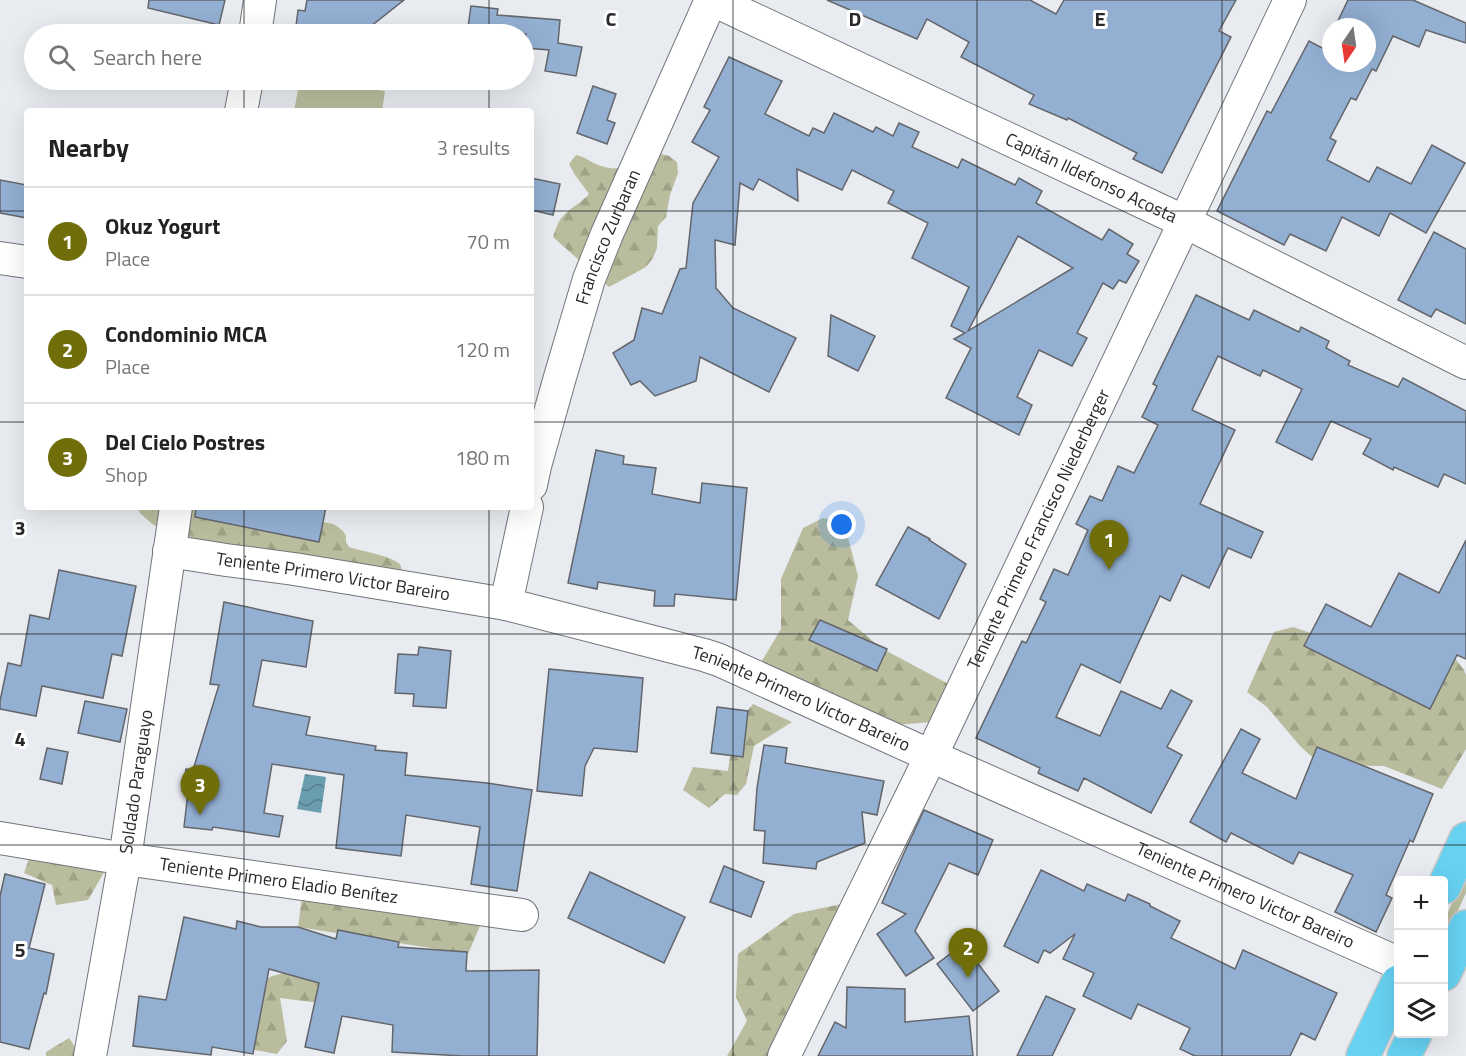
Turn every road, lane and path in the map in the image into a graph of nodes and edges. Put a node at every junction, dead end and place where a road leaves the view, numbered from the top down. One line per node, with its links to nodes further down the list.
1 (260, 0): 4 (street)
2 (712, 0): 7 (street, Capitán Ildefonso Acosta); 11 (street, Francisco Zurbaran)
3 (1290, 0): 7 (street, Teniente Primero Francisco Niederberger)
4 (256, 24)
5 (245, 90): 6 (street)
6 (242, 108)
7 (1185, 222): 10 (street, Capitán Ildefonso Acosta); 16 (street, Teniente Primero Francisco Niederberger)
8 (0, 258): 9 (street)
9 (24, 262)
10 (1466, 363)
11 (534, 471)
12 (176, 510): 14 (street, Soldado Paraguayo)
13 (525, 510): 15 (street)
14 (169, 551): 15 (street, Teniente Primero Victor Bareiro); 19 (street, Soldado Paraguayo)
15 (507, 604): 16 (street, Teniente Primero Victor Bareiro)
16 (931, 756): 23 (street, Teniente Primero Victor Bareiro); 30 (street, Teniente Primero Francisco Niederberger)
17 (0, 838): 19 (street, Teniente Primero Eladio Benítez)
18 (1466, 839): 20 (main road)
19 (125, 859): 21 (street, Teniente Primero Eladio Benítez); 29 (street, Soldado Paraguayo)
20 (1448, 877)
21 (522, 915)
22 (1466, 927): 24 (main road)
23 (1394, 961)
24 (1448, 965)
25 (1466, 970): 26 (street)
26 (1448, 973)
27 (1397, 984): 31 (main road)
28 (1413, 1038): 32 (main road)
29 (90, 1056)
30 (784, 1056)
31 (1363, 1056)
32 (1404, 1056)

